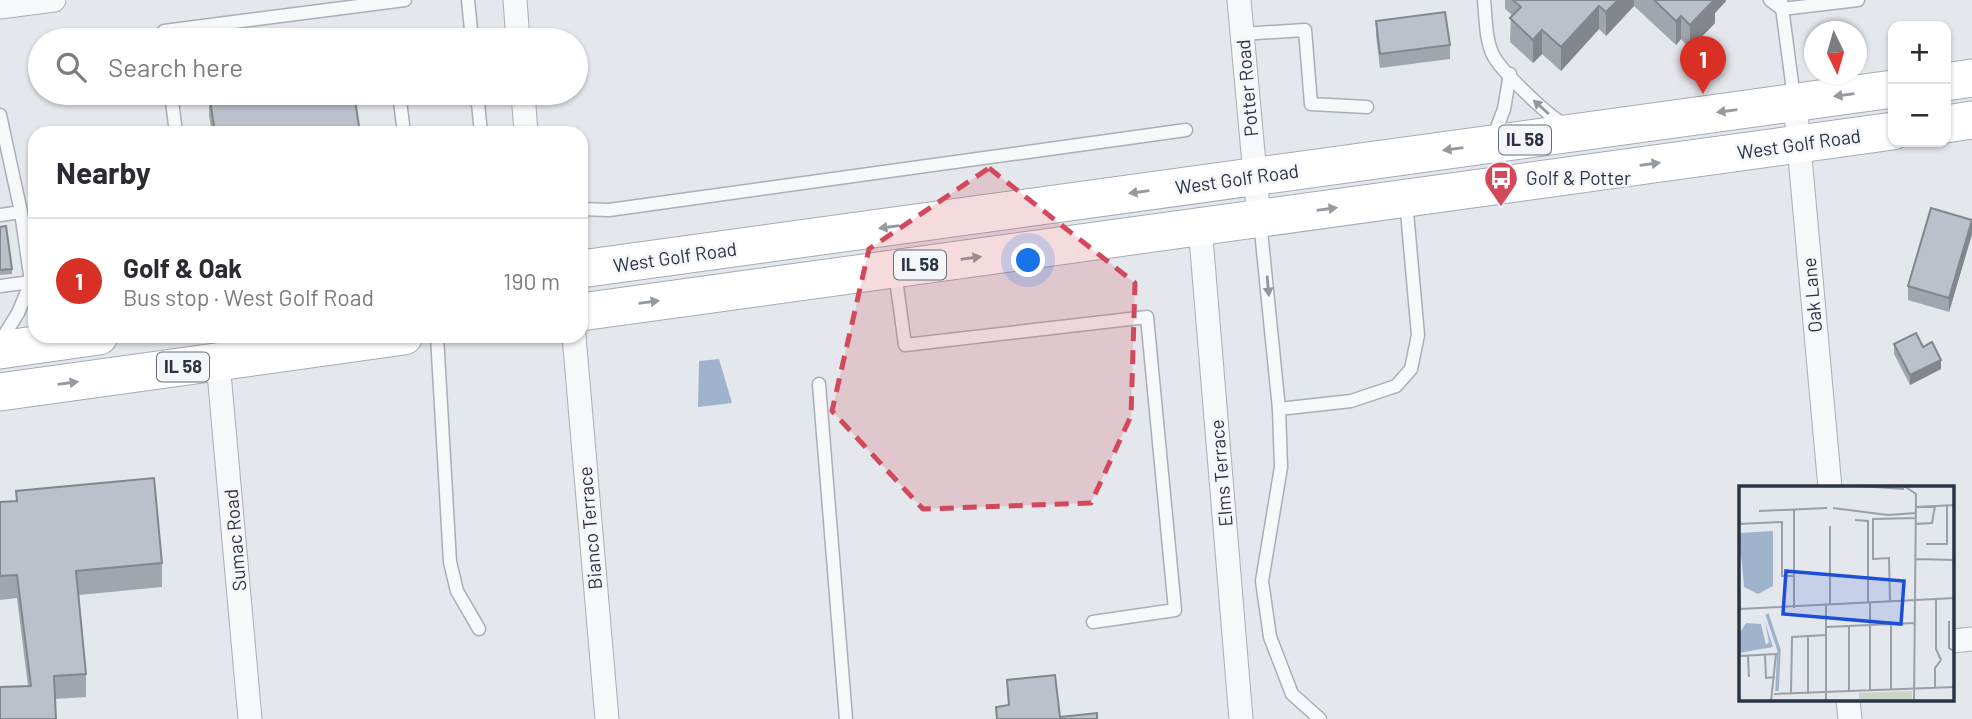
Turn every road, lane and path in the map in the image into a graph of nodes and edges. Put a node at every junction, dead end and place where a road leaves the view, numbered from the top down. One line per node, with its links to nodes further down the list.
1 (54, 0): 10 (street)
2 (405, 0): 11 (lane)
3 (468, 0): 12 (lane)
4 (515, 0): 13 (street)
5 (1239, 0): 14 (street, Potter Road)
6 (1485, 0): 15 (lane)
7 (1770, 0): 9 (lane)
8 (1858, 0): 9 (lane)
9 (1781, 4): 19 (lane)
10 (0, 7)
11 (187, 28)
12 (471, 28)
13 (517, 28)
14 (1242, 34): 24 (lane); 37 (street, Potter Road)
15 (1510, 74): 33 (lane, one-way to 15); 35 (lane)
16 (1972, 78): 17 (main road)
17 (1951, 81)
18 (1888, 90): 19 (main road, West Golf Road / IL 58, one-way to 19)
19 (1795, 102): 33 (main road, West Golf Road / IL 58, one-way to 33); 36 (street, Oak Lane)
20 (172, 105): 28 (lane)
21 (400, 105): 29 (lane)
22 (478, 105): 30 (lane)
23 (524, 105): 31 (street)
24 (1367, 107)
25 (0, 115): 40 (lane)
26 (1972, 120): 27 (main road)
27 (1951, 123)
28 (175, 126)
29 (403, 126)
30 (480, 126)
31 (525, 126)
32 (1185, 130): 39 (lane)
33 (1577, 132): 35 (main road, West Golf Road / IL 58)
34 (1888, 132): 36 (main road, West Golf Road / IL 58)
35 (1490, 144): 37 (main road, West Golf Road / IL 58, one-way to 37)
36 (1799, 144): 38 (main road, West Golf Road / IL 58, one-way to 36); 61 (street, Oak Lane)
37 (1255, 177): 42 (street, Potter Road); 45 (main road, West Golf Road / IL 58, one-way to 45)
38 (1406, 198): 42 (main road, West Golf Road / IL 58, one-way to 38); 60 (lane)
39 (588, 209)
40 (21, 212): 41 (lane); 44 (lane)
41 (0, 215)
42 (1259, 218): 43 (main road, West Golf Road / IL 58); 60 (lane, one-way to 60)
43 (1200, 226): 46 (main road, West Golf Road / IL 58, one-way to 43); 69 (street, Elms Terrace)
44 (28, 255)
45 (588, 268)
46 (895, 268): 50 (main road, West Golf Road / IL 58, one-way to 46); 62 (lane)
47 (0, 286): 48 (lane)
48 (28, 286)
49 (28, 295): 51 (lane)
50 (588, 311)
51 (0, 342)
52 (45, 343): 56 (main road)
53 (354, 343): 57 (main road, IL 58)
54 (436, 343): 63 (lane)
55 (575, 343): 67 (street, Bianco Terrace)
56 (0, 350)
57 (218, 362): 59 (main road, IL 58, one-way to 57); 66 (street, Sumac Road)
58 (819, 384): 68 (lane)
59 (0, 392)
60 (1279, 408): 70 (lane)
61 (1830, 486)
62 (1093, 622)
63 (479, 629)
64 (1972, 639): 65 (street)
65 (1954, 641)
66 (250, 719)
67 (607, 719)
68 (846, 719)
69 (1241, 719)
70 (1320, 719)

